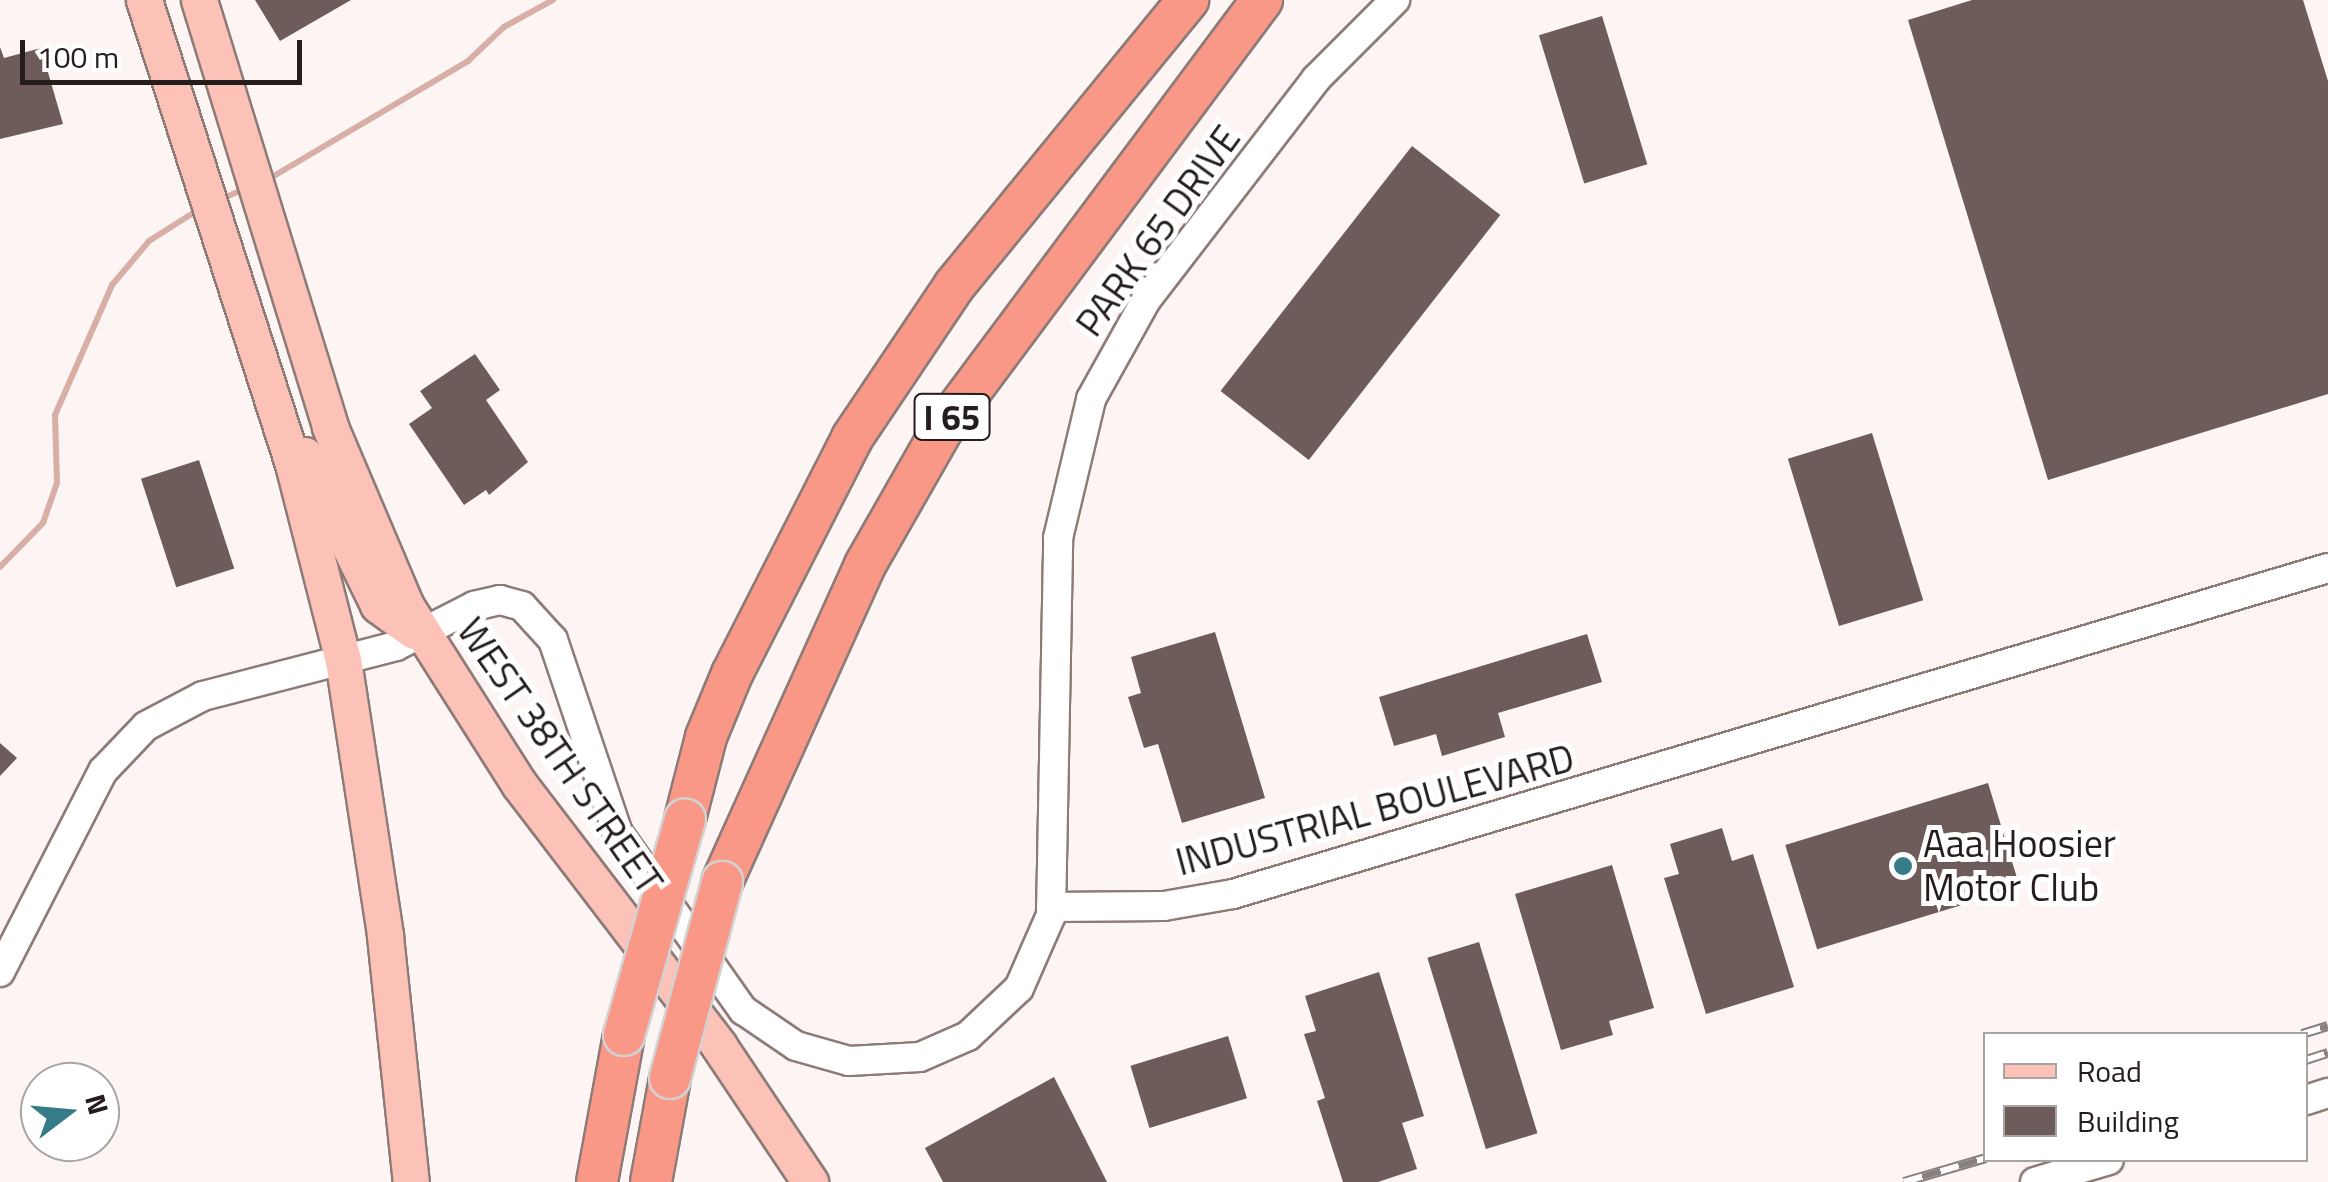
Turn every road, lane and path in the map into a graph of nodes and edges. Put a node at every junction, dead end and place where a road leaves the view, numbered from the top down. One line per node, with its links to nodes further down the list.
1 (144, 0): 6 (main road)
2 (200, 0): 8 (main road, WEST 38TH STREET)
3 (1188, 0): 14 (highway, I 65, bridge)
4 (1262, 0): 15 (highway, I 65, bridge)
5 (1395, 0): 10 (street, PARK 65 DRIVE)
6 (280, 422): 8 (main road); 9 (main road)
7 (2328, 568): 10 (street, INDUSTRIAL BOULEVARD)
8 (422, 634): 9 (street); 10 (street); 16 (main road, WEST 38TH STREET)
9 (343, 660): 11 (street); 13 (main road)
10 (1051, 907)
11 (0, 972)
12 (2103, 1162): 17 (street)
13 (411, 1182)
14 (597, 1182)
15 (651, 1182)
16 (810, 1182)
17 (2035, 1182)

